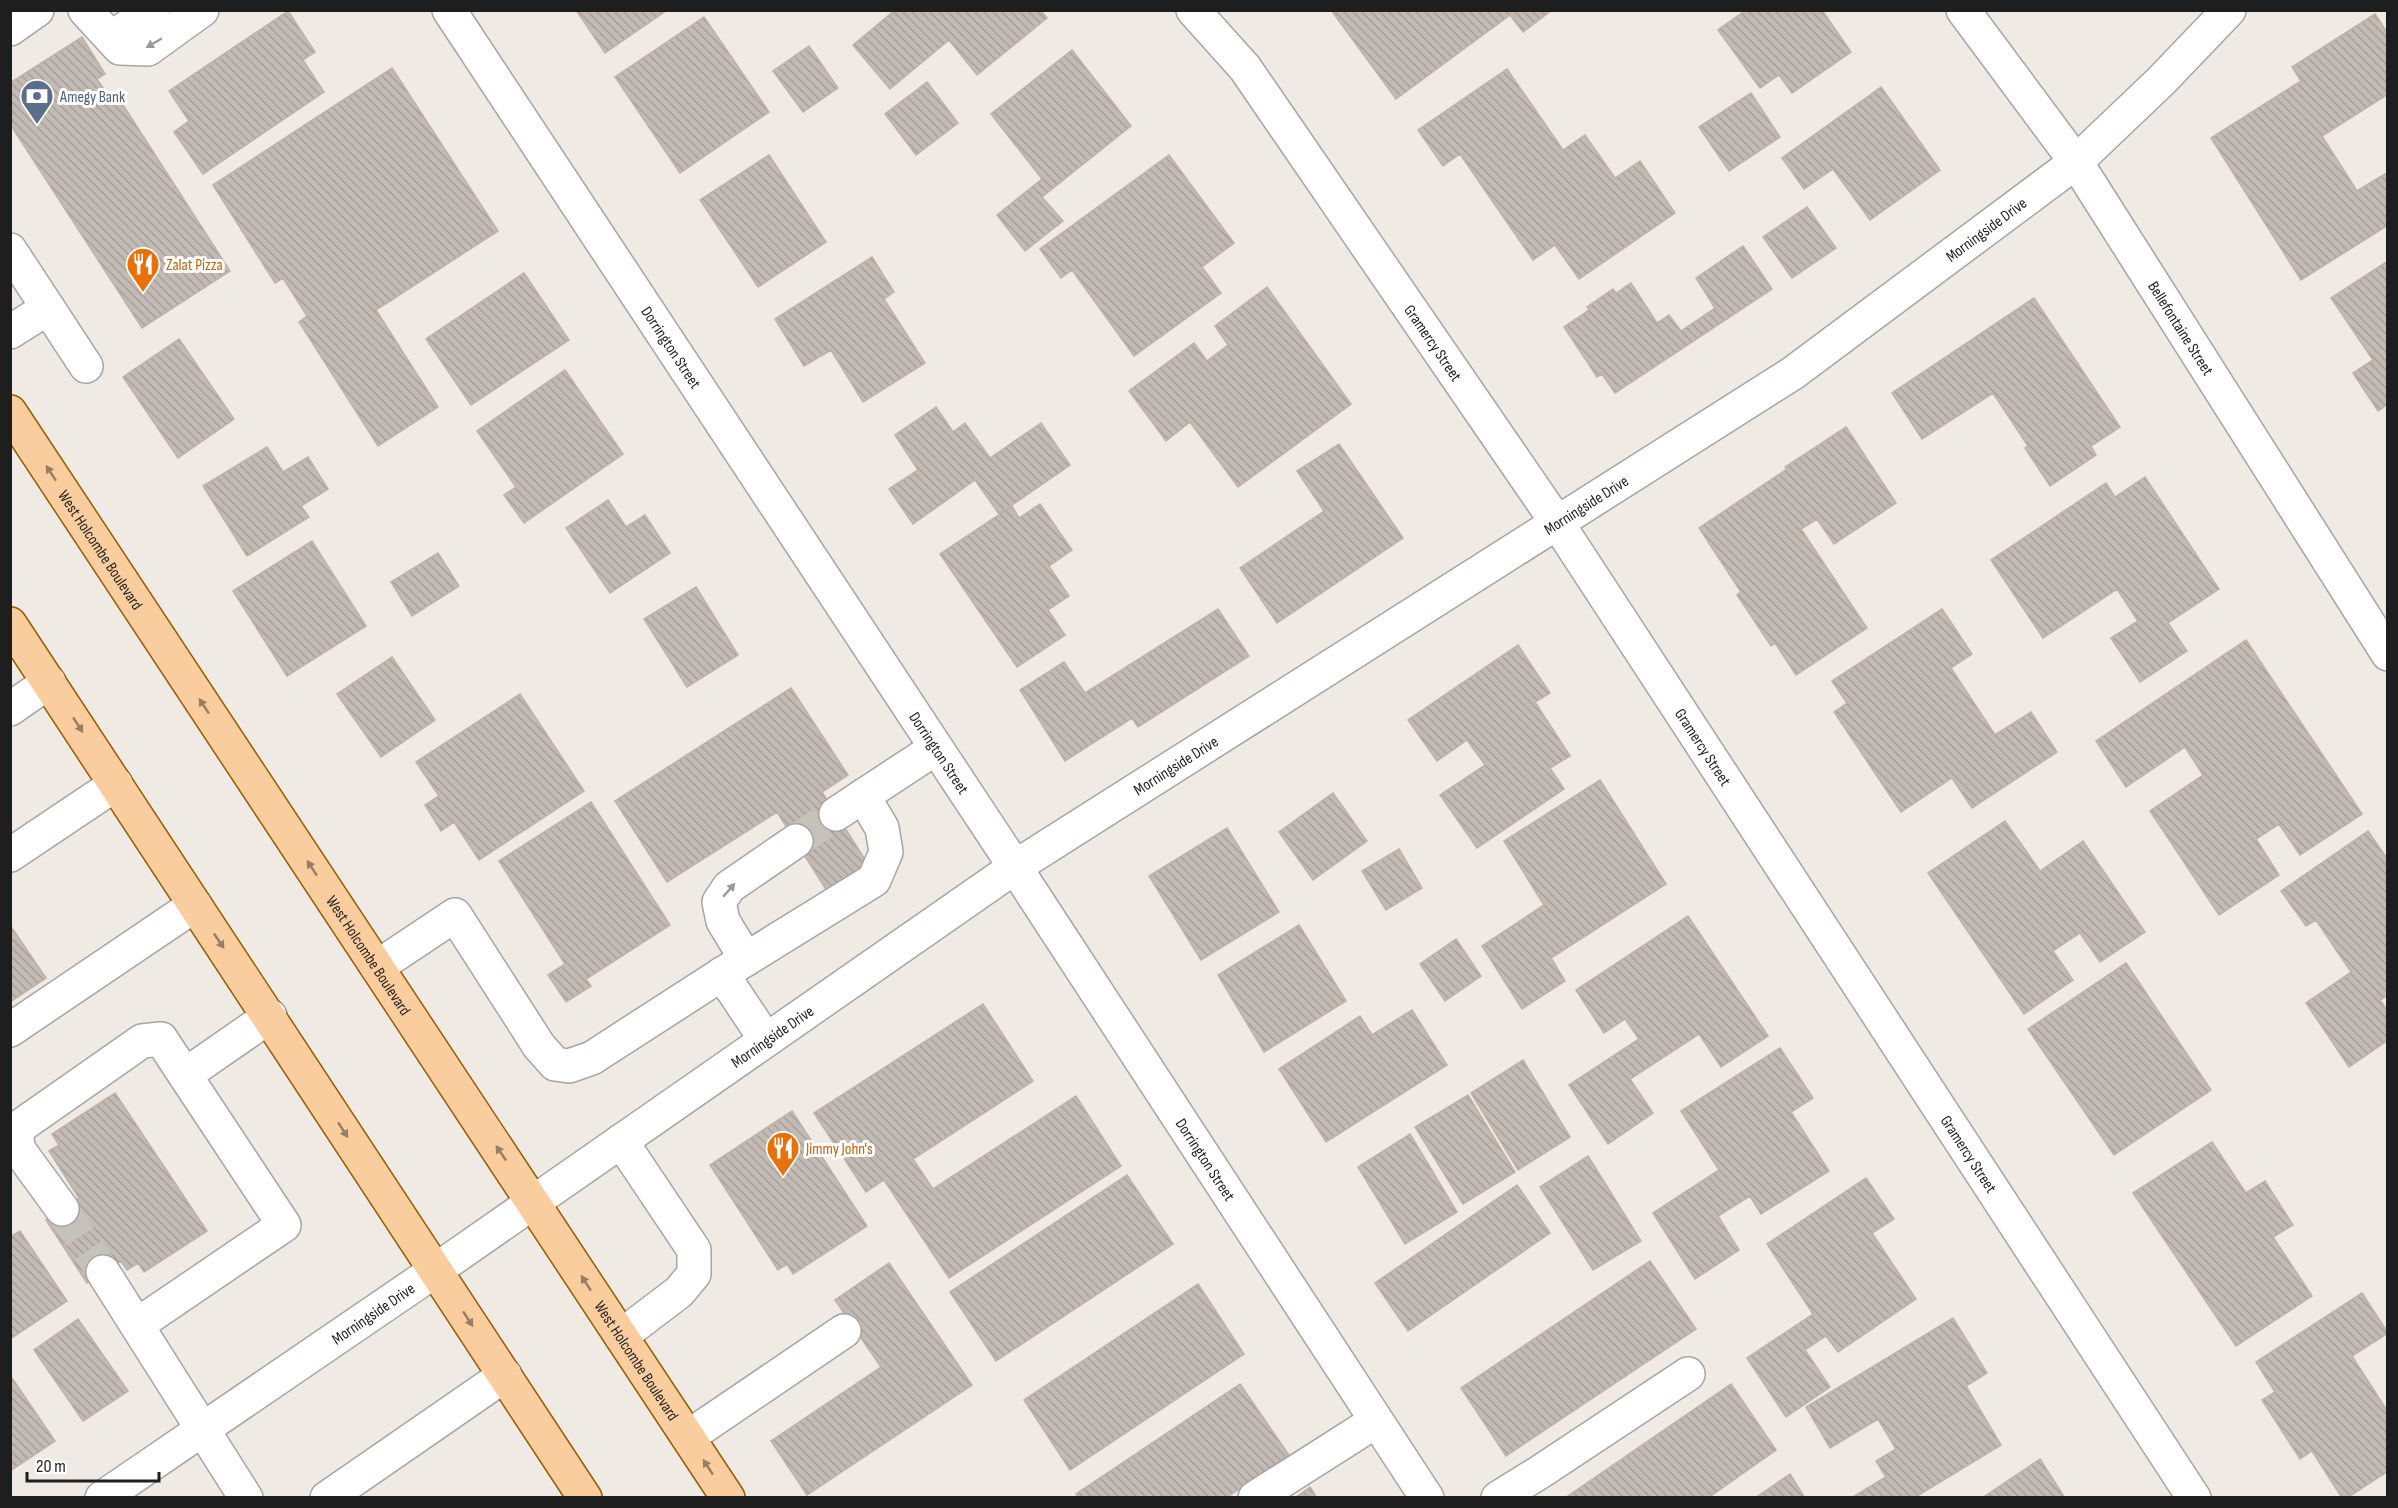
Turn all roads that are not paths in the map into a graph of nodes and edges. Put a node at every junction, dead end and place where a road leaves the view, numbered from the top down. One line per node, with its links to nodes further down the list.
1 (37, 10): 9 (street)
2 (153, 10): 8 (street)
3 (202, 10): 8 (street, one-way to 8)
4 (449, 10): 21 (street, Dorrington Street)
5 (1193, 10): 16 (street, Gramercy Street)
6 (1963, 10): 10 (street, Bellefontaine Street)
7 (2229, 10): 10 (street, Morningside Drive)
8 (102, 20)
9 (10, 28)
10 (2076, 162): 16 (street, Morningside Drive); 18 (street, Bellefontaine Street)
11 (10, 250): 12 (street)
12 (48, 308): 13 (street); 14 (street)
13 (10, 332)
14 (86, 366)
15 (10, 412): 30 (main road, West Holcombe Boulevard, one-way to 15)
16 (1558, 524): 27 (street, Morningside Drive); 56 (street, Gramercy Street)
17 (10, 624): 19 (main road)
18 (2388, 654)
19 (49, 682): 20 (street); 22 (main road, one-way to 22)
20 (10, 709)
21 (936, 748): 23 (street); 27 (street, Dorrington Street)
22 (116, 784): 26 (street); 28 (main road)
23 (862, 796): 24 (street); 29 (street)
24 (836, 814)
25 (796, 841): 29 (street, one-way to 25)
26 (10, 855)
27 (1015, 867): 33 (street, Morningside Drive); 45 (street, Dorrington Street)
28 (195, 905): 31 (main road, one-way to 31); 32 (street)
29 (734, 966): 30 (street); 33 (street)
30 (377, 967): 36 (main road, West Holcombe Boulevard, one-way to 30)
31 (270, 1016): 34 (street); 38 (main road, one-way to 38)
32 (10, 1030)
33 (766, 1040): 35 (street, Morningside Drive)
34 (186, 1075): 37 (street); 40 (street)
35 (621, 1141): 36 (street, Morningside Drive); 42 (street)
36 (533, 1202): 38 (street, Morningside Drive); 42 (main road, West Holcombe Boulevard, one-way to 36)
37 (62, 1209)
38 (436, 1270): 44 (main road, one-way to 44); 46 (street, Morningside Drive)
39 (103, 1272): 40 (street)
40 (137, 1325): 46 (street)
41 (844, 1330): 47 (street)
42 (621, 1336): 47 (main road, West Holcombe Boulevard)
43 (1688, 1374): 55 (street)
44 (505, 1376): 50 (street); 51 (main road)
45 (1376, 1420): 53 (street); 54 (street, Dorrington Street)
46 (204, 1428): 48 (street, Morningside Drive); 49 (street)
47 (688, 1437): 52 (main road, West Holcombe Boulevard, one-way to 47)
48 (102, 1497)
49 (246, 1497)
50 (327, 1497)
51 (585, 1497)
52 (728, 1497)
53 (1255, 1497)
54 (1426, 1497)
55 (1498, 1497)
56 (2194, 1497)

